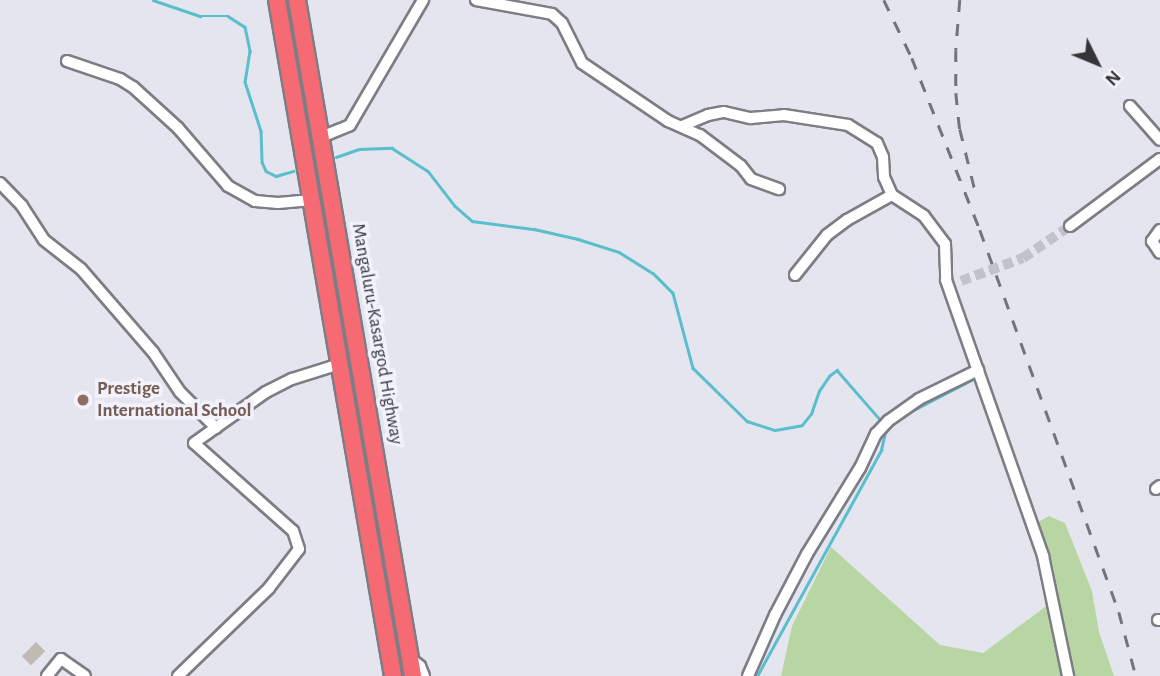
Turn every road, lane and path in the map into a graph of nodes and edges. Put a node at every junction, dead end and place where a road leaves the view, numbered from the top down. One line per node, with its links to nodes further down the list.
1 (278, 0): 14 (highway)
2 (297, 0): 8 (highway, Mangaluru-Kasargod Highway)
3 (423, 0): 8 (street)
4 (476, 0): 7 (street)
5 (67, 61): 14 (street)
6 (1130, 106): 9 (street)
7 (682, 126): 12 (street); 13 (street)
8 (321, 137): 22 (highway, Mangaluru-Kasargod Highway)
9 (1160, 139)
10 (1160, 159): 15 (street)
11 (0, 183): 21 (street)
12 (779, 189)
13 (892, 195): 18 (street); 20 (street)
14 (312, 200): 19 (highway)
15 (1070, 226)
16 (1160, 230): 17 (street)
17 (1160, 253)
18 (795, 275)
19 (340, 364): 21 (street); 26 (highway)
20 (978, 370): 29 (street); 30 (street)
21 (216, 428): 25 (street)
22 (410, 658): 27 (highway, Mangaluru-Kasargod Highway); 28 (street)
23 (47, 676): 24 (street)
24 (85, 676)
25 (178, 676)
26 (393, 676)
27 (413, 676)
28 (424, 676)
29 (748, 676)
30 (1068, 676)

